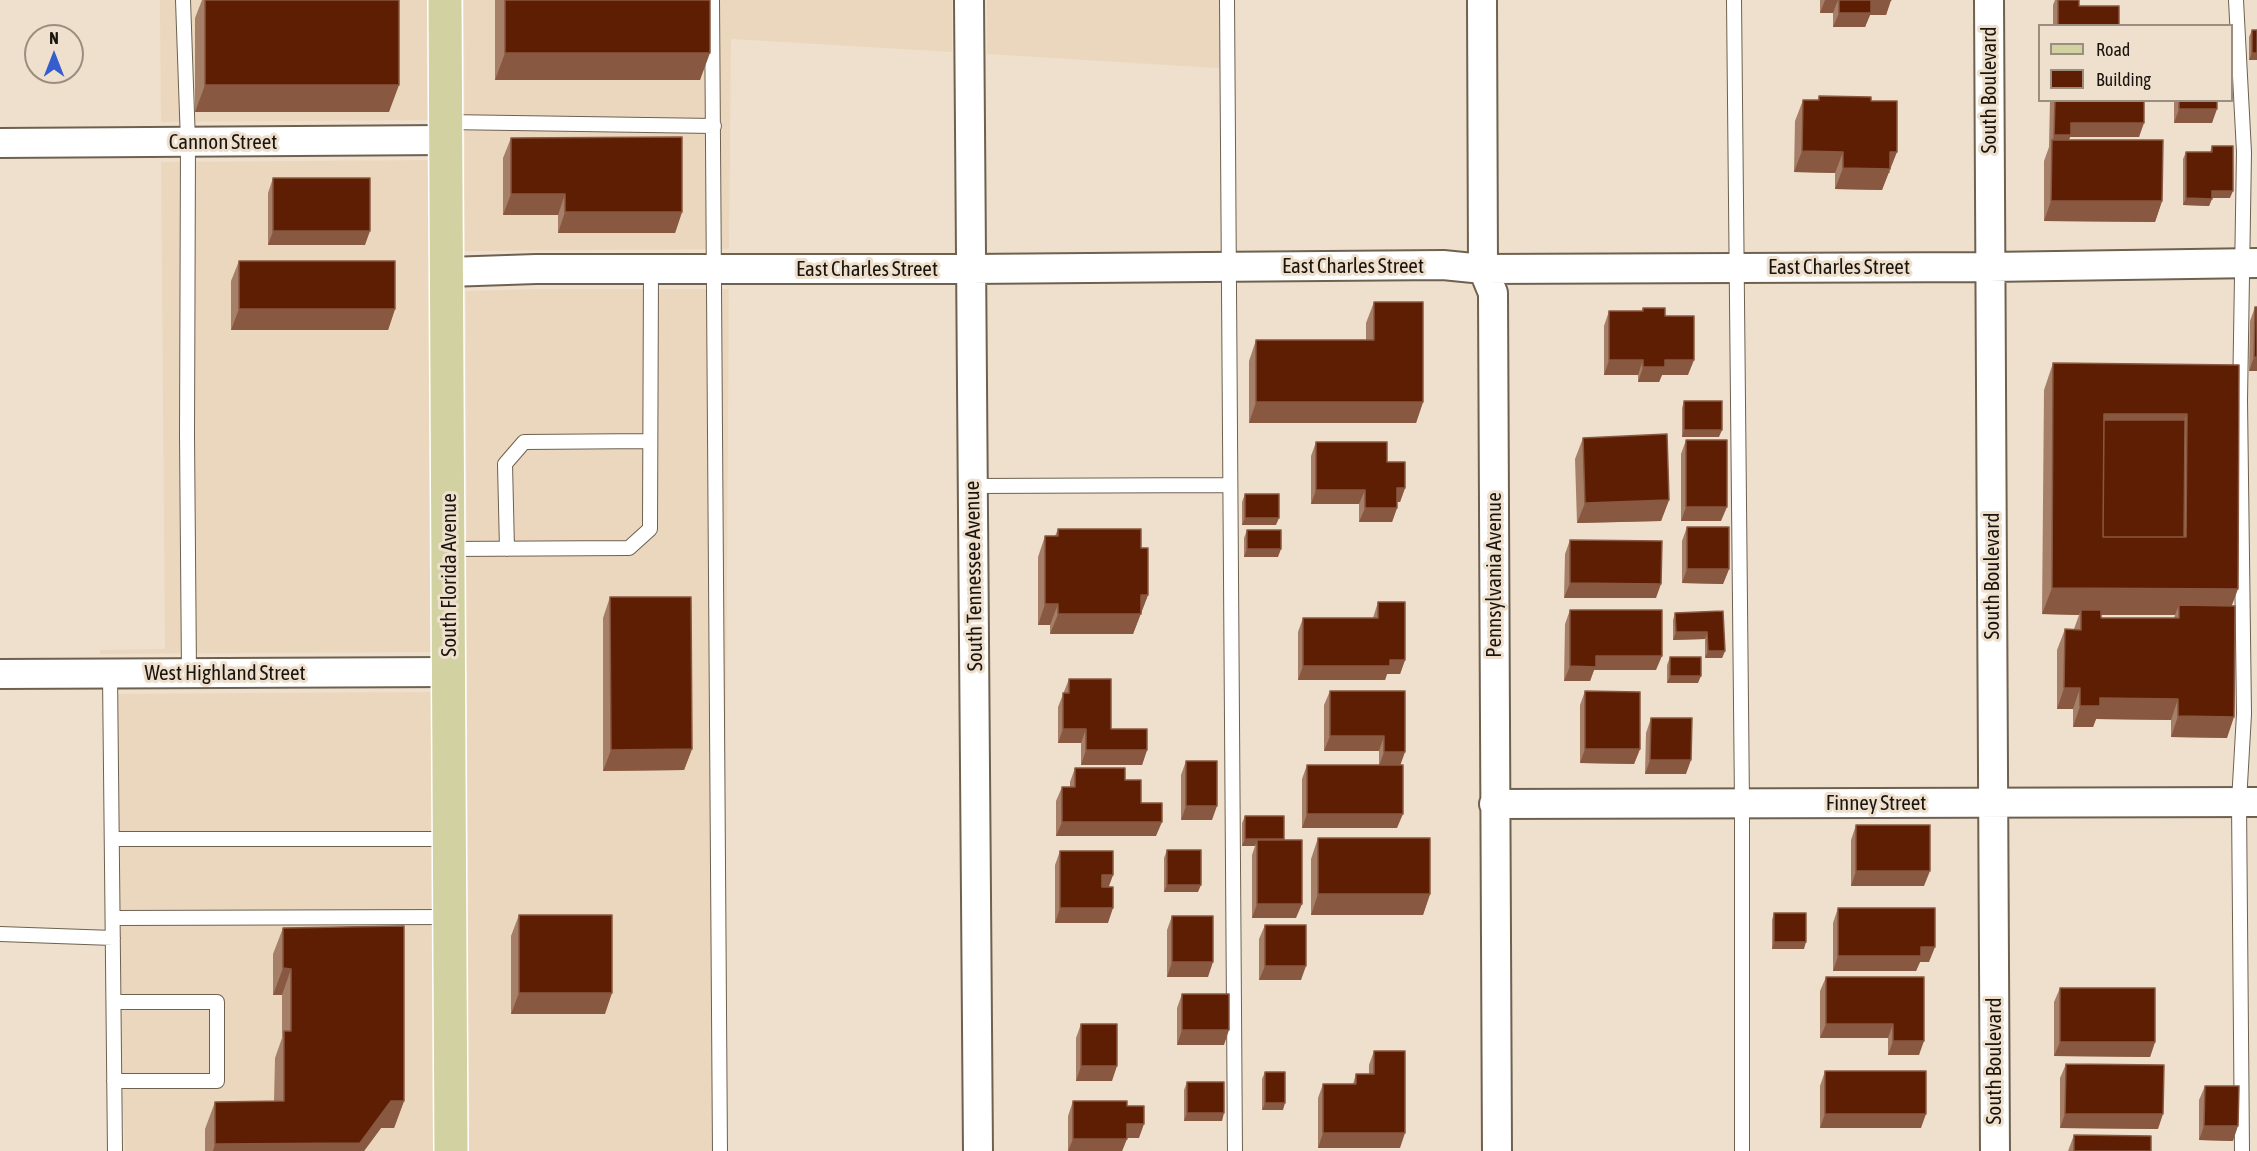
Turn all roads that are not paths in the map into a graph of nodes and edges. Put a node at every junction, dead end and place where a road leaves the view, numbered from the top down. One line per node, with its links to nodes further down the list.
1 (183, 0): 12 (lane)
2 (446, 0): 11 (main road, South Florida Avenue)
3 (712, 0): 10 (lane)
4 (969, 0): 20 (street, South Tennessee Avenue)
5 (1227, 0): 15 (lane)
6 (1482, 0): 21 (street, Pennsylvania Avenue)
7 (1734, 0): 16 (lane)
8 (1989, 0): 17 (street, South Boulevard)
9 (2236, 0): 14 (lane)
10 (714, 126): 11 (lane); 19 (lane)
11 (446, 131): 12 (street, Cannon Street); 22 (main road, South Florida Avenue)
12 (188, 142): 13 (street, Cannon Street); 29 (lane)
13 (0, 143)
14 (2250, 263): 17 (street, East Charles Street); 32 (lane)
15 (1229, 267): 20 (street, East Charles Street); 21 (street, East Charles Street); 24 (lane)
16 (1737, 267): 17 (street, East Charles Street); 21 (street, East Charles Street); 33 (lane)
17 (1990, 267): 34 (street, South Boulevard)
18 (651, 269): 19 (street, East Charles Street); 22 (street, East Charles Street); 23 (lane)
19 (716, 269): 20 (street, East Charles Street); 46 (lane)
20 (970, 269): 25 (street, South Tennessee Avenue)
21 (1483, 269): 35 (street, Pennsylvania Avenue)
22 (448, 272): 26 (main road, South Florida Avenue)
23 (650, 441): 27 (lane); 27 (lane)
24 (1230, 485): 25 (lane); 48 (lane)
25 (973, 486): 47 (street, South Tennessee Avenue)
26 (449, 549): 27 (lane); 28 (main road, South Florida Avenue)
27 (507, 549)
28 (450, 672): 29 (street, West Highland Street); 37 (main road, South Florida Avenue)
29 (189, 673): 31 (street, West Highland Street)
30 (0, 674): 31 (street, West Highland Street)
31 (110, 674): 36 (lane)
32 (2248, 802): 34 (street, Finney Street); 52 (lane)
33 (1742, 803): 34 (street, Finney Street); 35 (street, Finney Street); 50 (lane)
34 (1993, 803): 51 (street, South Boulevard)
35 (1494, 804): 49 (street, Pennsylvania Avenue)
36 (112, 839): 37 (lane); 39 (lane)
37 (450, 839): 38 (main road, South Florida Avenue)
38 (450, 917): 39 (lane); 45 (main road, South Florida Avenue)
39 (113, 918): 41 (lane)
40 (0, 934): 41 (lane)
41 (113, 938): 42 (lane)
42 (114, 1002): 43 (lane); 43 (lane)
43 (114, 1081): 44 (lane)
44 (115, 1151)
45 (451, 1151)
46 (720, 1151)
47 (978, 1151)
48 (1235, 1151)
49 (1497, 1151)
50 (1742, 1151)
51 (1995, 1151)
52 (2242, 1151)

